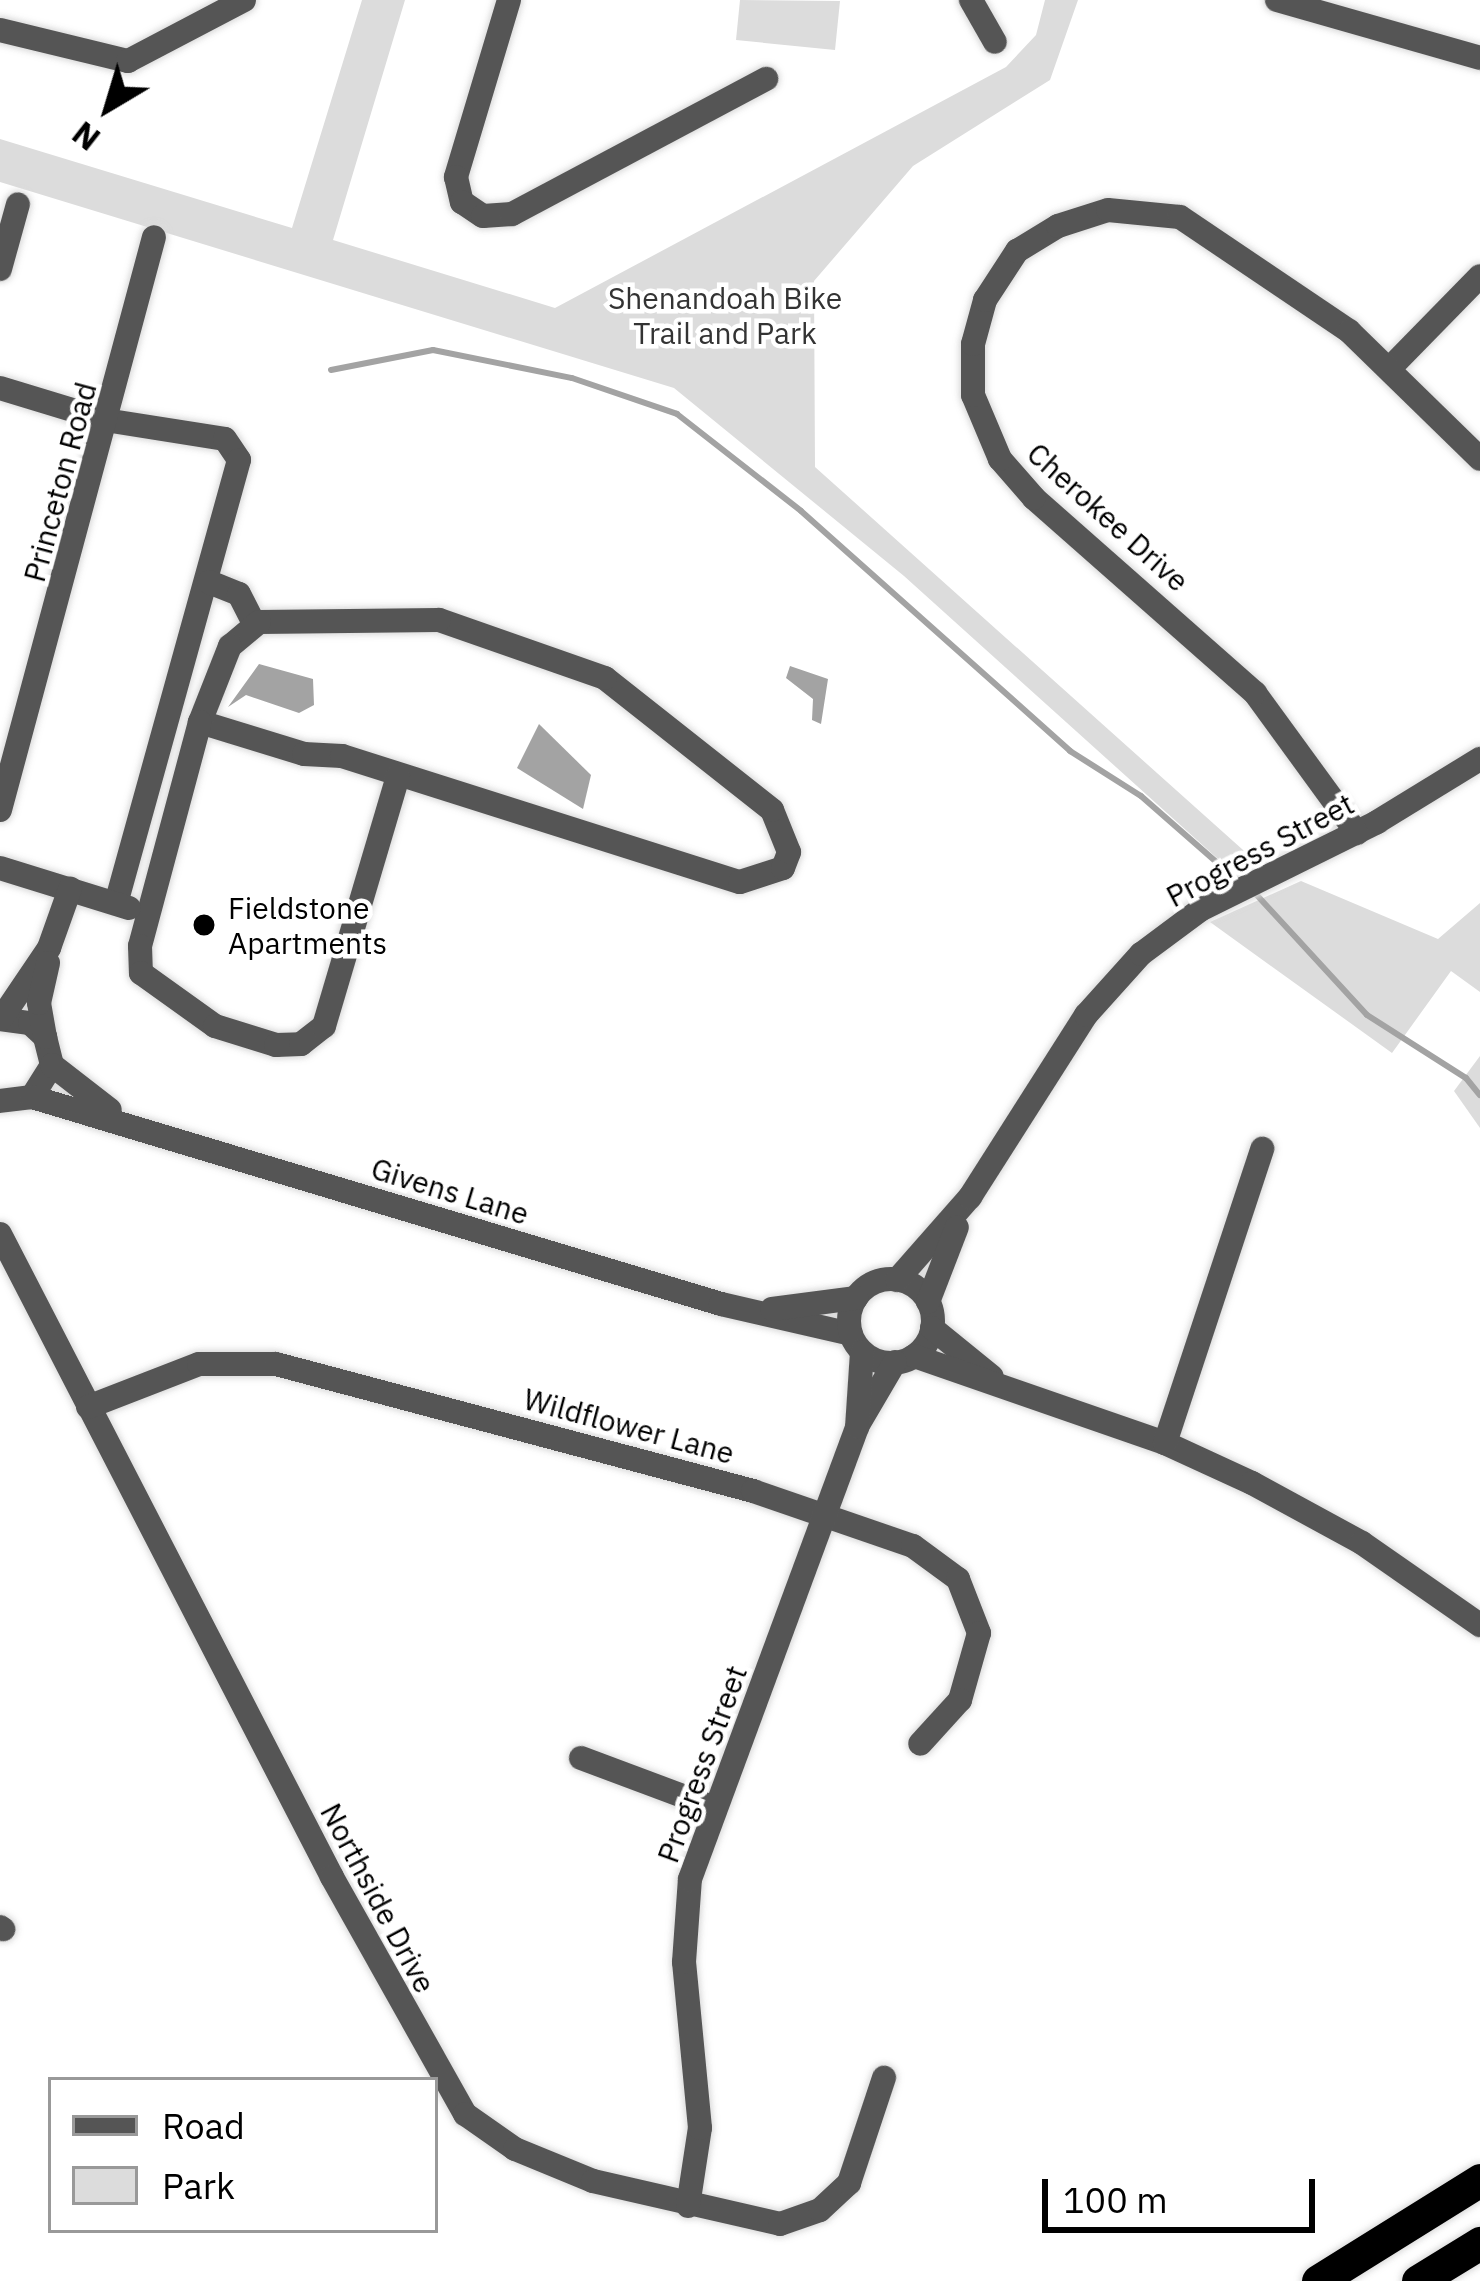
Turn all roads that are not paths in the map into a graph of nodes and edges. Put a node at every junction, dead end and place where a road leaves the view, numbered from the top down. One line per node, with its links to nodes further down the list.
1 (244, 0): 5 (street)
2 (508, 0): 8 (street)
3 (971, 0): 6 (street)
4 (1277, 0): 7 (street)
5 (0, 30)
6 (995, 42)
7 (1480, 58)
8 (766, 79)
9 (18, 204): 11 (street)
10 (154, 237): 15 (street, Princeton Road)
11 (0, 268)
12 (1480, 276): 13 (street)
13 (1390, 367): 16 (street, Cherokee Drive); 23 (street, Cherokee Drive)
14 (0, 388): 15 (street)
15 (105, 420): 17 (street); 22 (street, Princeton Road)
16 (1480, 459)
17 (209, 582): 18 (street); 26 (street)
18 (254, 624): 19 (street); 21 (street)
19 (200, 722): 21 (street); 27 (street)
20 (1480, 759): 23 (street, Progress Street)
21 (398, 776): 27 (street)
22 (0, 810)
23 (1357, 833): 36 (street, Progress Street)
24 (0, 868): 25 (street)
25 (70, 889): 26 (street); 28 (street)
26 (116, 904): 27 (street)
27 (148, 915)
28 (49, 948): 29 (street); 30 (street)
29 (0, 1019): 30 (street)
30 (45, 1036): 31 (street)
31 (52, 1064): 32 (street); 34 (street, Givens Lane)
32 (32, 1097): 33 (street); 34 (street, Givens Lane)
33 (0, 1101)
34 (127, 1121): 41 (street, Givens Lane)
35 (1262, 1149): 48 (street)
36 (970, 1197): 38 (street, Progress Street); 40 (street, Progress Street)
37 (0, 1234): 46 (street, Northside Drive)
38 (896, 1280): 39 (street); 40 (street)
39 (856, 1298): 41 (street, Givens Lane); 43 (street)
40 (928, 1302): 42 (street)
41 (758, 1312): 43 (street, Givens Lane)
42 (932, 1328): 44 (street); 45 (street)
43 (856, 1343): 44 (street); 47 (street, Progress Street)
44 (905, 1359): 45 (street); 47 (street, Progress Street)
45 (1003, 1386): 48 (street)
46 (88, 1407): 49 (street, Wildflower Lane); 56 (street, Northside Drive)
47 (857, 1426): 49 (street, Progress Street)
48 (1166, 1443): 50 (street)
49 (828, 1515): 51 (street, Wildflower Lane); 53 (street, Progress Street)
50 (1480, 1625)
51 (920, 1744)
52 (581, 1759): 53 (street)
53 (715, 1808): 56 (street, Progress Street)
54 (884, 2078): 56 (street, Northside Drive)
55 (1480, 2180): 58 (highway)
56 (688, 2206)
57 (1480, 2242): 59 (highway)
58 (1318, 2281)
59 (1418, 2281)

